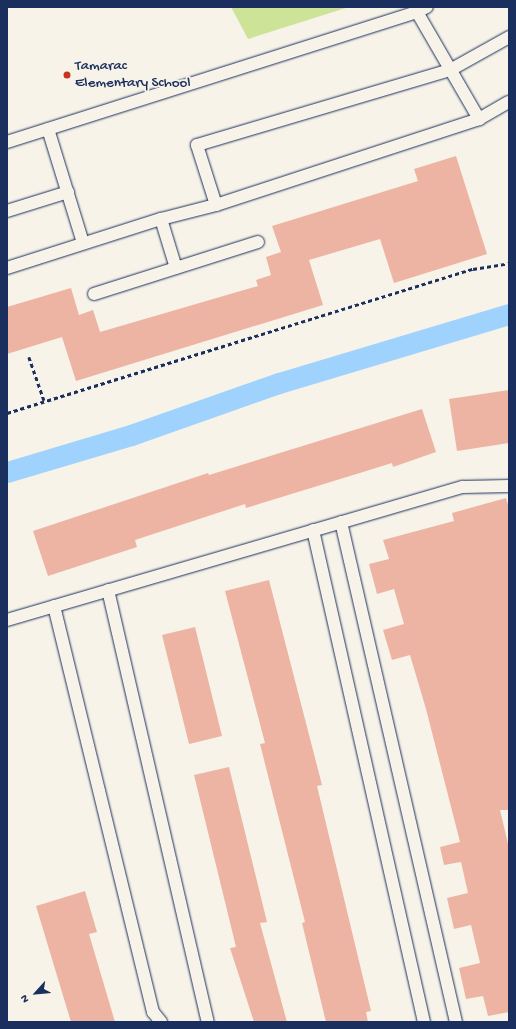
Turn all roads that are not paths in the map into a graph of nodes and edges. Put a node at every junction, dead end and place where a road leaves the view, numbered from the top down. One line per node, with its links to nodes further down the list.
1 (422, 10): 3 (lane); 6 (lane)
2 (509, 38): 3 (lane)
3 (450, 70): 5 (lane); 9 (lane)
4 (509, 102): 5 (lane)
5 (479, 119): 9 (lane)
6 (48, 128): 7 (lane); 8 (lane)
7 (7, 142)
8 (68, 192): 10 (lane); 13 (lane)
9 (216, 205): 11 (lane)
10 (7, 210)
11 (161, 219): 13 (lane); 15 (lane)
12 (258, 242): 15 (lane)
13 (83, 243): 14 (lane)
14 (7, 268)
15 (176, 268): 16 (lane)
16 (94, 294)
17 (509, 486): 18 (lane)
18 (341, 522): 19 (lane); 26 (lane)
19 (313, 530): 20 (lane); 25 (lane)
20 (108, 590): 21 (lane); 24 (lane)
21 (54, 606): 22 (lane); 23 (lane)
22 (7, 620)
23 (161, 1022)
24 (208, 1022)
25 (424, 1022)
26 (456, 1022)

